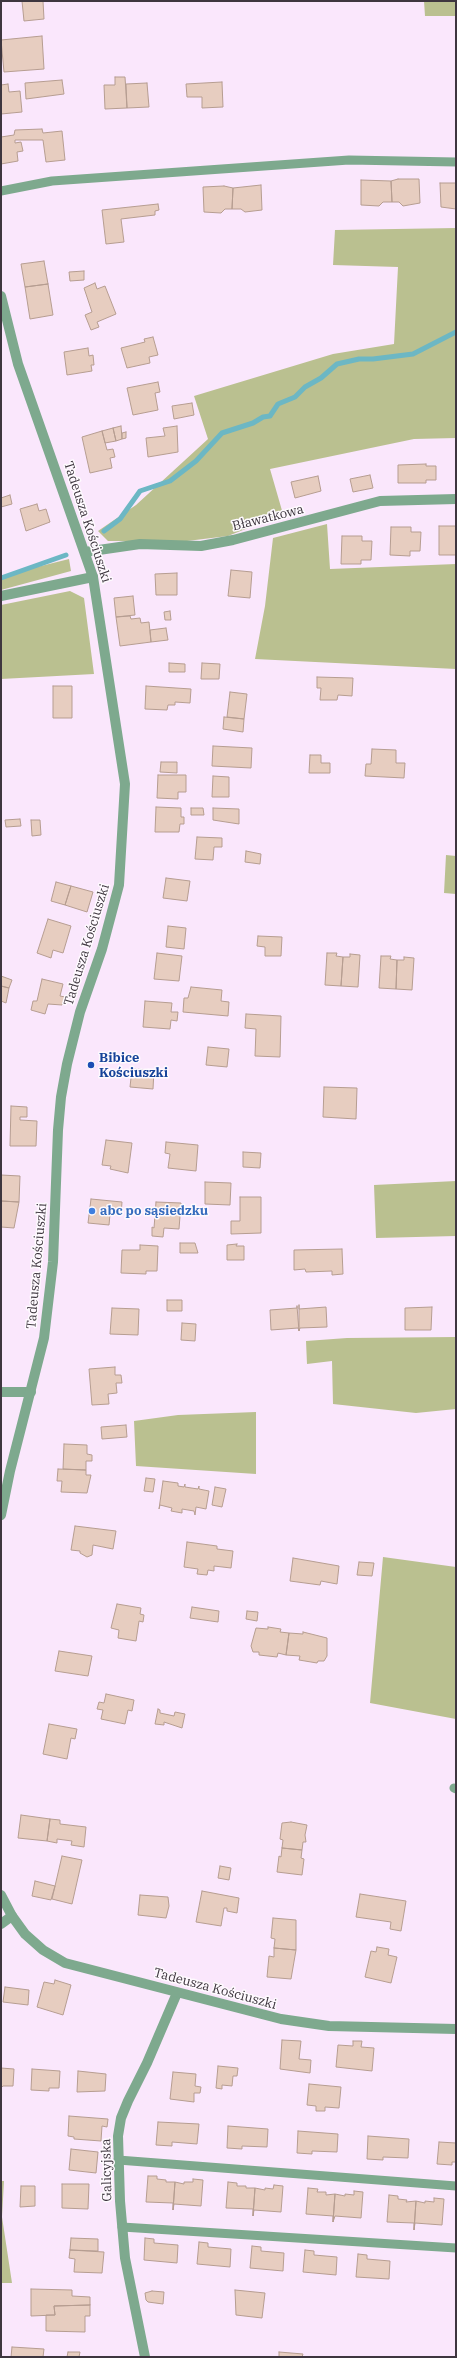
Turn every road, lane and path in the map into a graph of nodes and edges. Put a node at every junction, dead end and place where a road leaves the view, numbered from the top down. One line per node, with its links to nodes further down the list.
1 (456, 162): 2 (lane)
2 (1, 191)
3 (1, 296): 5 (street, Tadeusza Kościuszki)
4 (456, 499): 5 (street, Bławatkowa)
5 (84, 552): 6 (street, Tadeusza Kościuszki)
6 (93, 577): 7 (street); 9 (street, Tadeusza Kościuszki)
7 (1, 596)
8 (1, 1392): 9 (street)
9 (31, 1392): 10 (street, Tadeusza Kościuszki)
10 (1, 1515)
11 (1, 1895): 12 (street, Tadeusza Kościuszki)
12 (12, 1916): 13 (street); 14 (street, Tadeusza Kościuszki)
13 (1, 1924)
14 (178, 1993): 15 (street, Tadeusza Kościuszki); 16 (street, Galicyjska)
15 (456, 2029)
16 (118, 2160): 17 (lane); 18 (street, Galicyjska)
17 (456, 2186)
18 (122, 2227): 19 (lane); 20 (street, Galicyjska)
19 (456, 2248)
20 (145, 2357)

